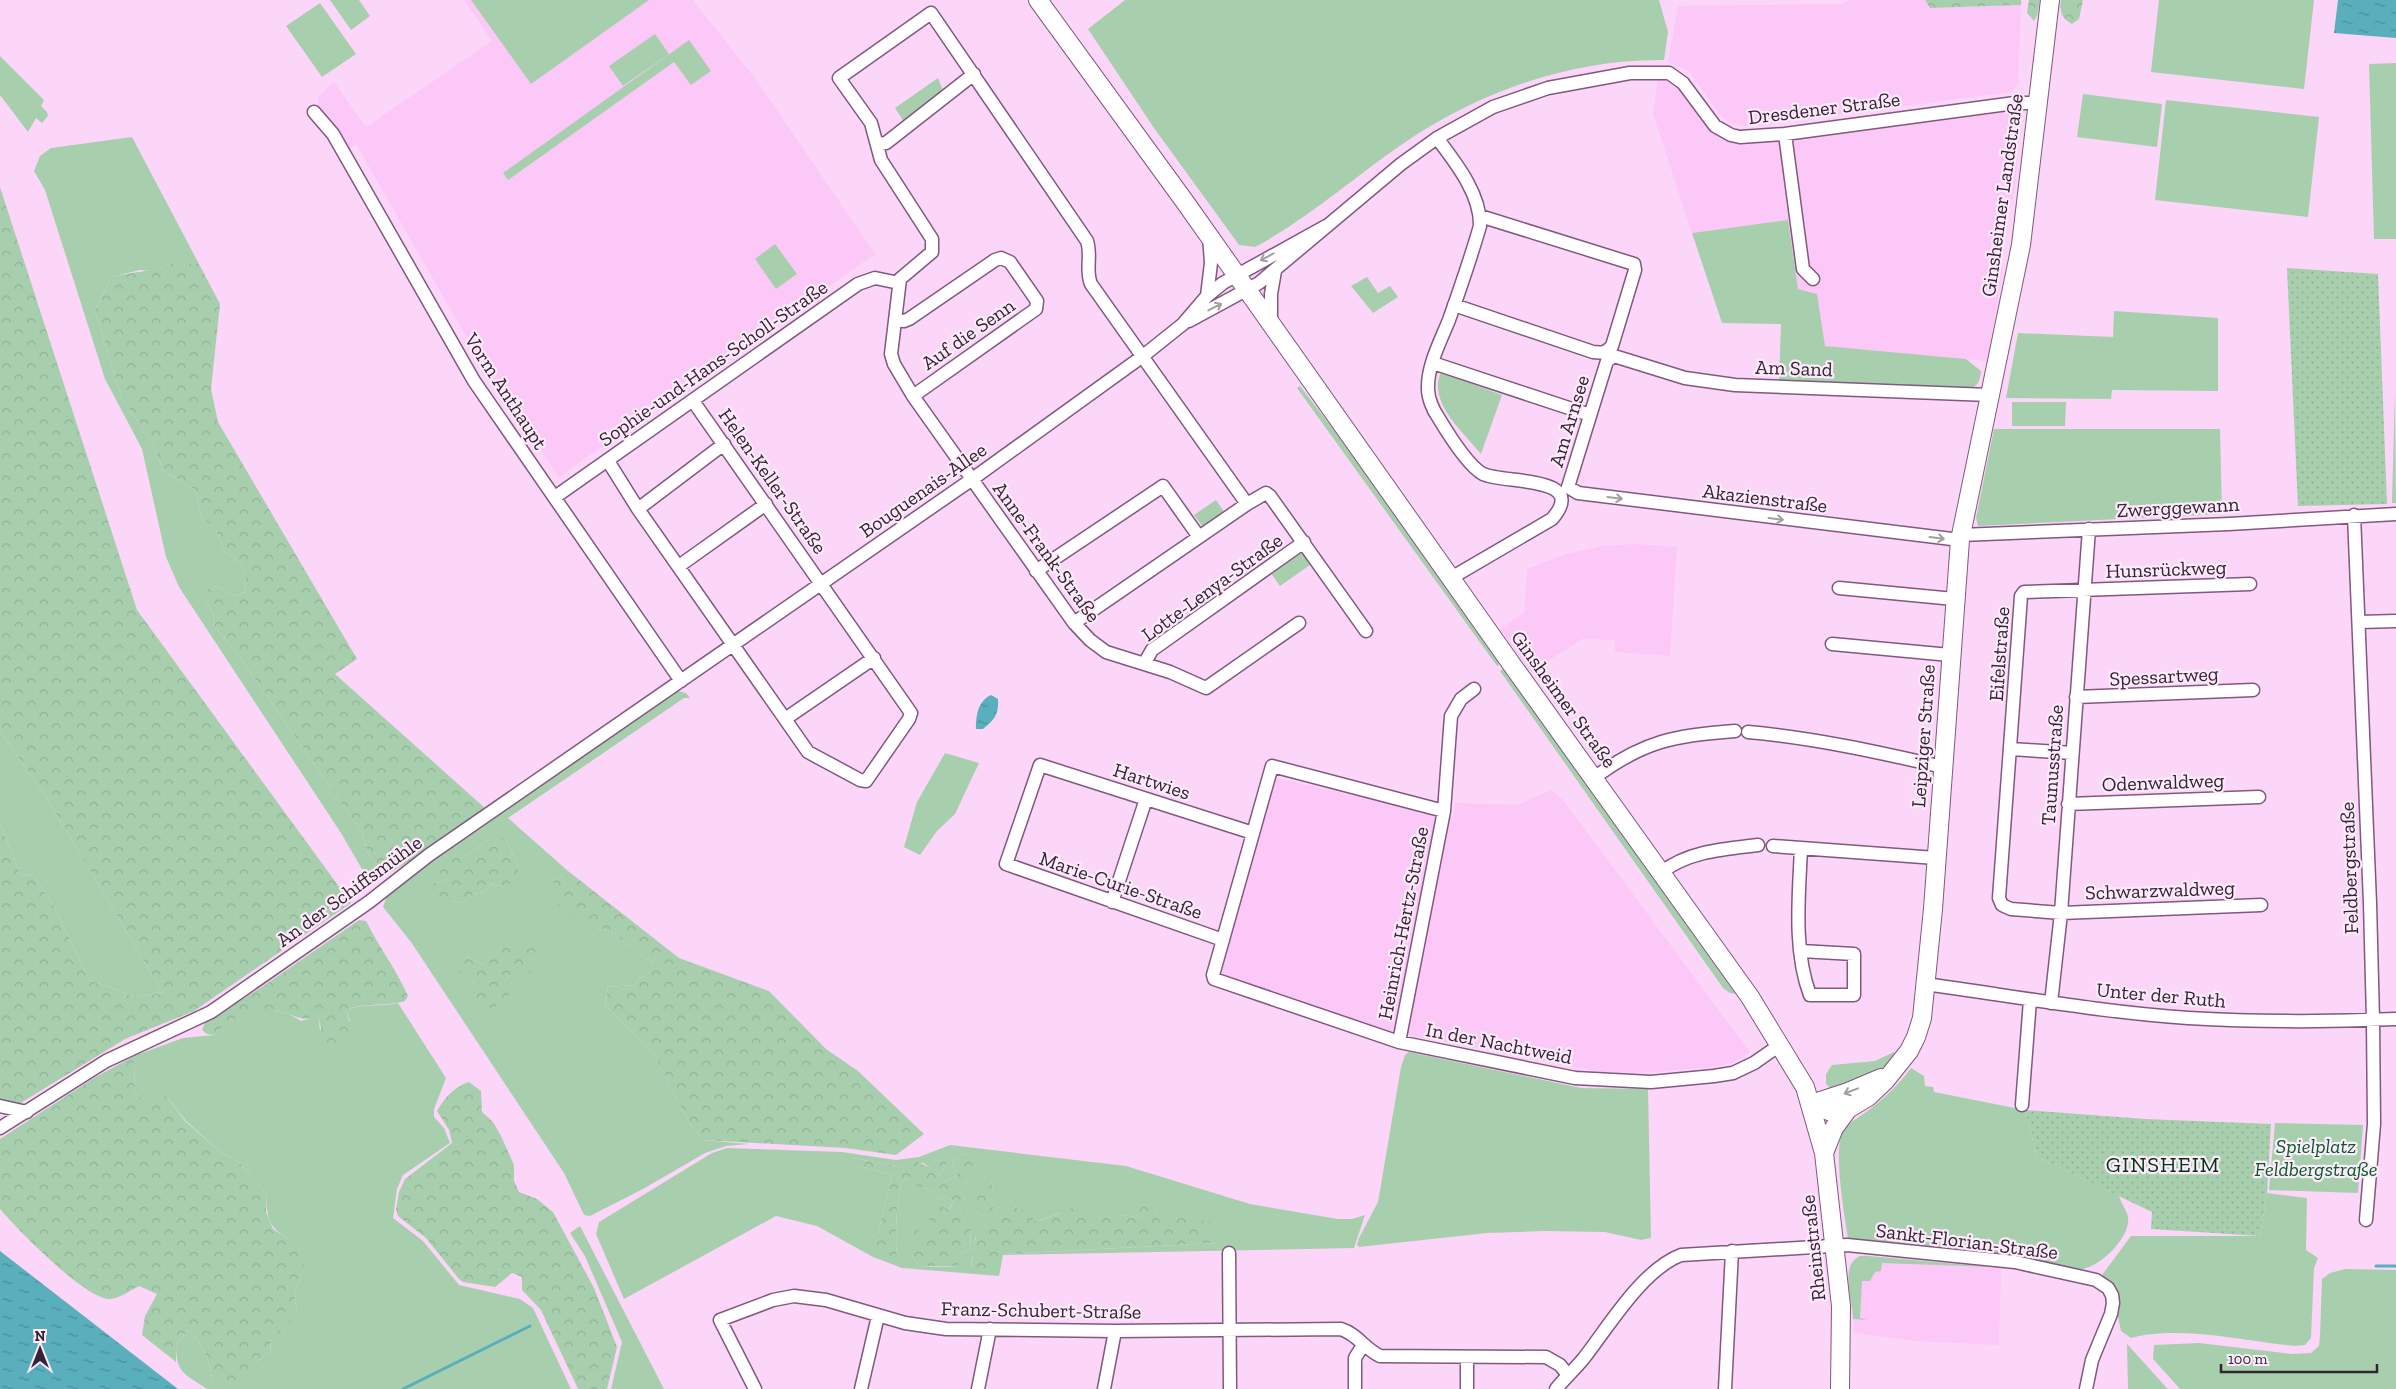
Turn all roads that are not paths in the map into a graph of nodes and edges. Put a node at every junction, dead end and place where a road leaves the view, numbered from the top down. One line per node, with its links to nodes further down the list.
1 (1038, 0): 11 (main road, Ginsheimer Straße)
2 (2050, 0): 4 (main road, Ginsheimer Landstraße)
3 (974, 74): 8 (street); 8 (street); 22 (street)
4 (2037, 103): 6 (street, Dresdener Straße); 25 (main road, Ginsheimer Landstraße)
5 (314, 112): 33 (street, Vorm Anthaupt)
6 (1785, 134): 7 (street, Dresdener Straße); 14 (street)
7 (1437, 138): 9 (street); 10 (street, Dresdener Straße)
8 (878, 144): 15 (street)
9 (1480, 216): 18 (street, Akazienstraße); 18 (street)
10 (1326, 226): 12 (street, Dresdener Straße); 13 (street, Dresdener Straße, one-way to 13)
11 (1208, 236): 13 (main road, Ginsheimer Straße); 17 (street)
12 (1275, 271): 16 (street, Dresdener Straße); 21 (street)
13 (1236, 275): 16 (main road, Ginsheimer Straße); 17 (street, Bouguenais-Allee)
14 (1812, 279)
15 (899, 283): 19 (street, Anne-Frank-Straße); 27 (street, Sophie-und-Hans-Scholl-Straße)
16 (1246, 290): 20 (street, Bouguenais-Allee, one-way to 16); 21 (main road, Ginsheimer Straße)
17 (1207, 296): 20 (street, Bouguenais-Allee)
18 (1454, 305): 23 (street, Akazienstraße)
19 (895, 320): 26 (street, Anne-Frank-Straße); 26 (street, Auf die Senn)
20 (1182, 324): 22 (street, Bouguenais-Allee)
21 (1271, 326): 45 (main road, Ginsheimer Straße)
22 (1143, 356): 31 (street, Bouguenais-Allee); 35 (street)
23 (1433, 363): 28 (street); 32 (street, Akazienstraße)
24 (1606, 366): 25 (street, Am Sand); 28 (street, Am Arnsee)
25 (1989, 395): 41 (main road, Leipziger Straße)
26 (913, 396): 31 (street, Anne-Frank-Straße)
27 (693, 401): 29 (street, Helen-Keller-Straße); 30 (street, Sophie-und-Hans-Scholl-Straße)
28 (1590, 415): 32 (street, Am Arnsee)
29 (724, 444): 34 (street, Helen-Keller-Straße); 36 (street)
30 (608, 461): 33 (street, Sophie-und-Hans-Scholl-Straße); 36 (street)
31 (971, 480): 44 (street, Anne-Frank-Straße); 46 (street, Bouguenais-Allee)
32 (1564, 490): 41 (street, Akazienstraße, one-way to 41); 45 (street)
33 (555, 498): 61 (street, Vorm Anthaupt)
34 (766, 504): 43 (street); 46 (street, Helen-Keller-Straße)
35 (1247, 504): 40 (street); 42 (street)
36 (638, 509): 43 (street)
37 (2396, 514): 38 (street, Zwerggewann)
38 (2354, 515): 39 (street, Zwerggewann); 52 (street, Feldbergstraße)
39 (2089, 529): 41 (street, Zwerggewann); 49 (street, Taunusstraße)
40 (1199, 537): 44 (street); 53 (street)
41 (1960, 538): 50 (main road, Leipziger Straße)
42 (1304, 542): 55 (street); 60 (street, Lotte-Lenya-Straße)
43 (679, 566): 56 (street)
44 (1036, 571): 53 (street, Anne-Frank-Straße)
45 (1451, 578): 69 (main road, Ginsheimer Straße)
46 (822, 583): 56 (street, Bouguenais-Allee); 59 (street, Helen-Keller-Straße)
47 (2250, 584): 49 (street, Hunsrückweg)
48 (1839, 588): 50 (street)
49 (2084, 591): 64 (street, Taunusstraße); 66 (street, Eifelstraße)
50 (1954, 599): 58 (main road, Leipziger Straße)
51 (2396, 621): 52 (street)
52 (2359, 622): 90 (street, Feldbergstraße)
53 (1074, 623): 60 (street, Anne-Frank-Straße)
54 (1299, 623): 60 (street, Anne-Frank-Straße)
55 (1366, 630)
56 (735, 644): 61 (street, Bouguenais-Allee); 65 (street)
57 (1832, 644): 58 (street)
58 (1950, 655): 68 (main road, Leipziger Straße)
59 (874, 658): 65 (street); 65 (street, Helen-Keller-Straße)
60 (1144, 664)
61 (682, 681): 98 (street, An der Schiffsmühle)
62 (1474, 689): 73 (street, Heinrich-Hertz-Straße)
63 (2253, 690): 64 (street, Spessartweg)
64 (2076, 697): 67 (street, Taunusstraße)
65 (785, 719)
66 (2012, 749): 67 (street); 83 (street, Eifelstraße)
67 (2072, 753): 72 (street, Taunusstraße)
68 (1942, 766): 69 (street); 78 (main road, Leipziger Straße)
69 (1594, 778): 80 (main road, Ginsheimer Straße)
70 (2259, 797): 72 (street, Odenwaldweg)
71 (1146, 799): 74 (street, Hartwies); 79 (street, Hartwies); 81 (street)
72 (2068, 804): 83 (street, Taunusstraße)
73 (1444, 811): 74 (street, Heinrich-Hertz-Straße); 91 (street, Heinrich-Hertz-Straße)
74 (1253, 834): 84 (street)
75 (1758, 845): 80 (street)
76 (1772, 846): 77 (street)
77 (1801, 848): 78 (street); 85 (street)
78 (1936, 858): 86 (main road, Leipziger Straße)
79 (1006, 864): 81 (street, Marie-Curie-Straße)
80 (1662, 872): 92 (main road, Ginsheimer Straße)
81 (1112, 902): 84 (street, Marie-Curie-Straße)
82 (2261, 905): 83 (street, Schwarzwaldweg)
83 (2061, 913): 88 (street, Taunusstraße)
84 (1223, 940): 91 (street, In der Nachtweid)
85 (1801, 951): 85 (street)
86 (1925, 984): 87 (street, Unter der Ruth); 93 (main road, Leipziger Straße)
87 (2030, 1000): 88 (street, Unter der Ruth); 95 (street)
88 (2051, 1003): 90 (street, Unter der Ruth)
89 (2396, 1019): 90 (street, Unter der Ruth)
90 (2373, 1020): 101 (street, Feldbergstraße)
91 (1399, 1042): 92 (street, In der Nachtweid)
92 (1780, 1045): 94 (main road, Ginsheimer Straße)
93 (1890, 1073): 94 (main road, Leipziger Straße, one-way to 94); 97 (main road, Leipziger Straße)
94 (1811, 1104): 97 (main road); 100 (main road, Rheinstraße)
95 (2022, 1105)
96 (0, 1106): 98 (street)
97 (1848, 1109): 100 (main road, Leipziger Straße)
98 (27, 1112): 99 (street, An der Schiffsmühle)
99 (0, 1128)
100 (1824, 1153): 102 (main road, Rheinstraße)
101 (2366, 1220)
102 (1835, 1244): 103 (street); 121 (main road, Rheinstraße); 122 (street, Sankt-Florian-Straße)
103 (1732, 1251): 111 (street); 120 (street)
104 (1229, 1253): 107 (street)
105 (878, 1316): 106 (street, Franz-Schubert-Straße); 112 (street, Franz-Schubert-Straße); 113 (street)
106 (990, 1329): 108 (street, Franz-Schubert-Straße); 114 (street)
107 (1231, 1330): 108 (street, Franz-Schubert-Straße); 109 (street, Franz-Schubert-Straße); 116 (street)
108 (1114, 1331): 115 (street)
109 (1363, 1345): 110 (street, Franz-Schubert-Straße); 117 (street)
110 (1467, 1358): 111 (street, Franz-Schubert-Straße); 118 (street)
111 (1568, 1375): 119 (street)
112 (755, 1389)
113 (861, 1389)
114 (978, 1389)
115 (1104, 1389)
116 (1230, 1389)
117 (1355, 1389)
118 (1467, 1389)
119 (1556, 1389)
120 (1726, 1389)
121 (1840, 1389)
122 (2086, 1389)

